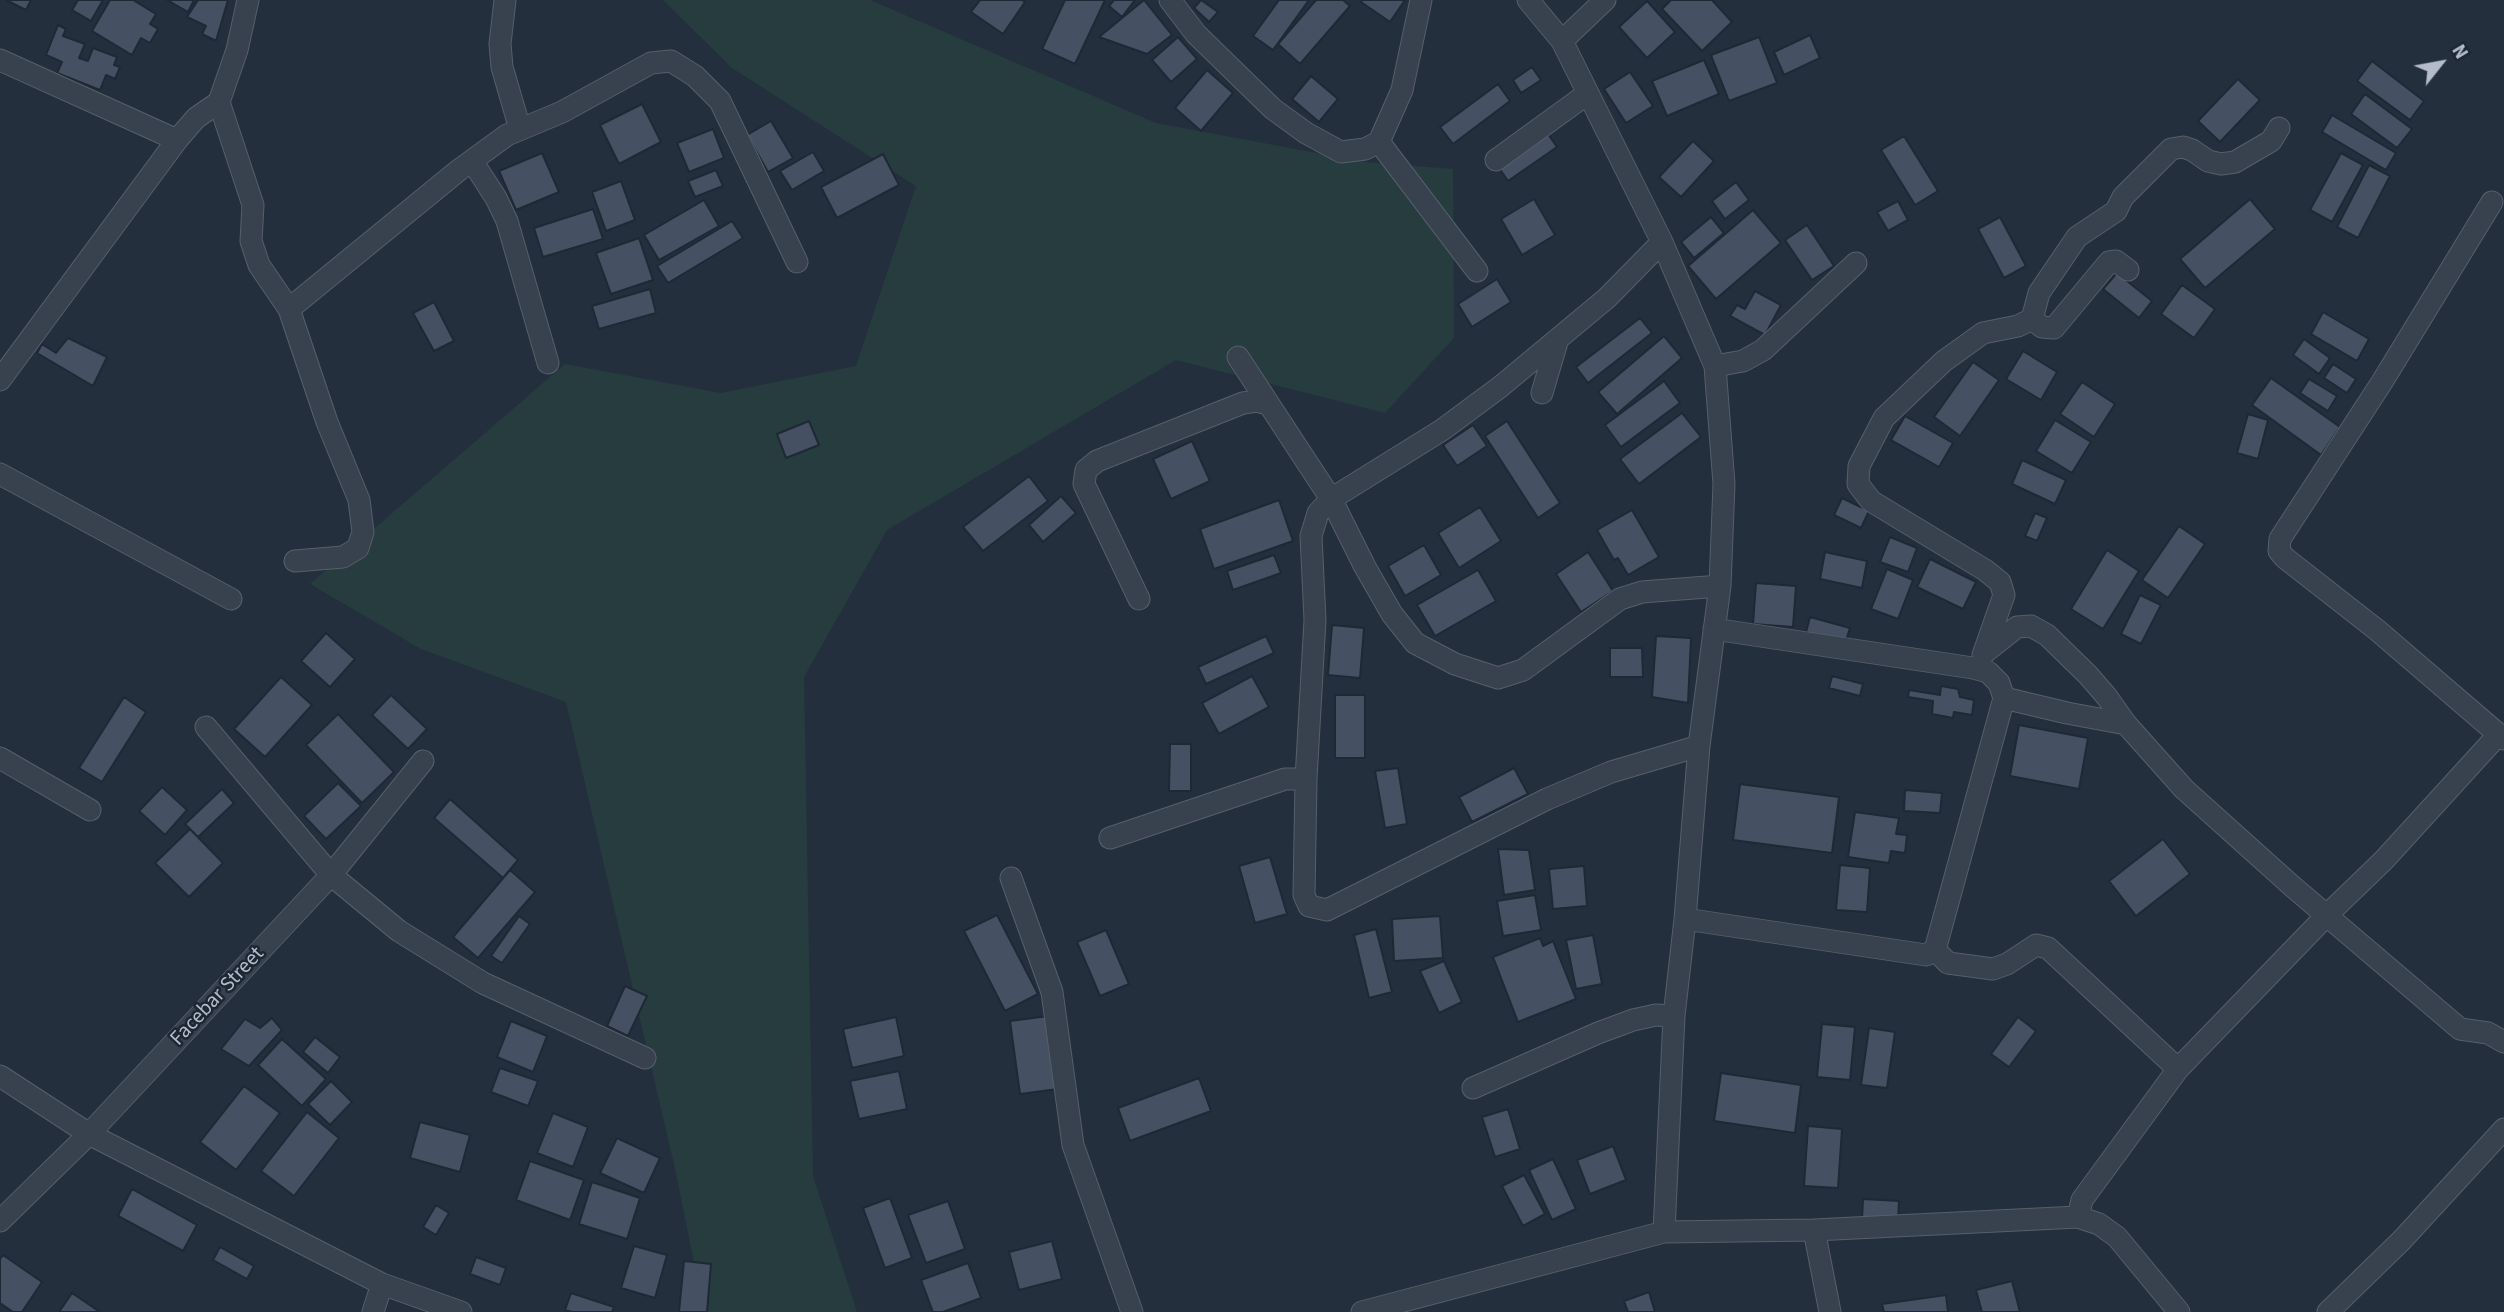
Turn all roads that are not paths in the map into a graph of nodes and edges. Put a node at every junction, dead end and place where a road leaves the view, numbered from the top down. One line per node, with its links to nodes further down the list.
1 (248, 0): 10 (street)
2 (505, 0): 12 (street)
3 (1170, 0): 14 (street)
4 (1421, 0): 14 (street)
5 (1528, 0): 7 (street)
6 (1605, 0): 7 (street)
7 (1562, 41): 9 (street)
8 (0, 60): 13 (street)
9 (1587, 94): 15 (street); 18 (street)
10 (219, 102): 13 (street); 23 (street)
11 (2279, 128): 24 (street)
12 (520, 129): 16 (street); 19 (street)
13 (177, 140): 26 (street)
14 (1378, 142): 22 (street)
15 (1496, 160)
16 (472, 161): 23 (street); 28 (street)
17 (2492, 202): 44 (street)
18 (1662, 243): 25 (street); 29 (street)
19 (797, 262)
20 (1856, 263): 29 (street)
21 (2128, 270): 24 (street)
22 (1477, 271)
23 (289, 309): 35 (street)
24 (2032, 319): 40 (street)
25 (1557, 342): 31 (street); 34 (street)
26 (9, 349): 30 (street)
27 (1238, 357): 32 (street)
28 (548, 363)
29 (1715, 366): 36 (street)
30 (0, 380)
31 (1542, 393)
32 (1268, 404): 34 (street); 38 (street)
33 (0, 474): 37 (street)
34 (1331, 499): 36 (street); 48 (street)
35 (295, 561)
36 (1720, 586): 39 (street)
37 (231, 599)
38 (1139, 599)
39 (1714, 629): 40 (street); 45 (street)
40 (1978, 661): 41 (street); 42 (street)
41 (2004, 698): 42 (street); 55 (street)
42 (2126, 724): 53 (street)
43 (206, 727): 51 (street)
44 (2501, 736): 53 (street)
45 (1699, 746): 48 (street); 54 (street)
46 (0, 758): 49 (street)
47 (423, 761): 51 (street, Facebar Street)
48 (1306, 779): 50 (street)
49 (90, 810)
50 (1110, 838)
51 (331, 875): 58 (street); 63 (street, Facebar Street)
52 (1012, 878): 71 (street)
53 (2327, 915): 57 (street); 59 (street)
54 (1685, 919): 55 (street); 56 (street)
55 (1936, 950): 59 (street)
56 (1674, 1016): 61 (street); 67 (street)
57 (2504, 1042)
58 (645, 1058)
59 (2178, 1069): 64 (street)
60 (0, 1076): 63 (street)
61 (1473, 1088)
62 (2504, 1129): 75 (street)
63 (89, 1134): 65 (street, Facebar Street); 68 (street)
64 (2078, 1217): 66 (street); 74 (street)
65 (0, 1221)
66 (1814, 1230): 67 (street); 73 (street)
67 (1664, 1232): 72 (street)
68 (382, 1284): 69 (street); 70 (street)
69 (373, 1312)
70 (461, 1312)
71 (1132, 1312)
72 (1362, 1312)
73 (1830, 1312)
74 (2179, 1312)
75 (2328, 1312)

